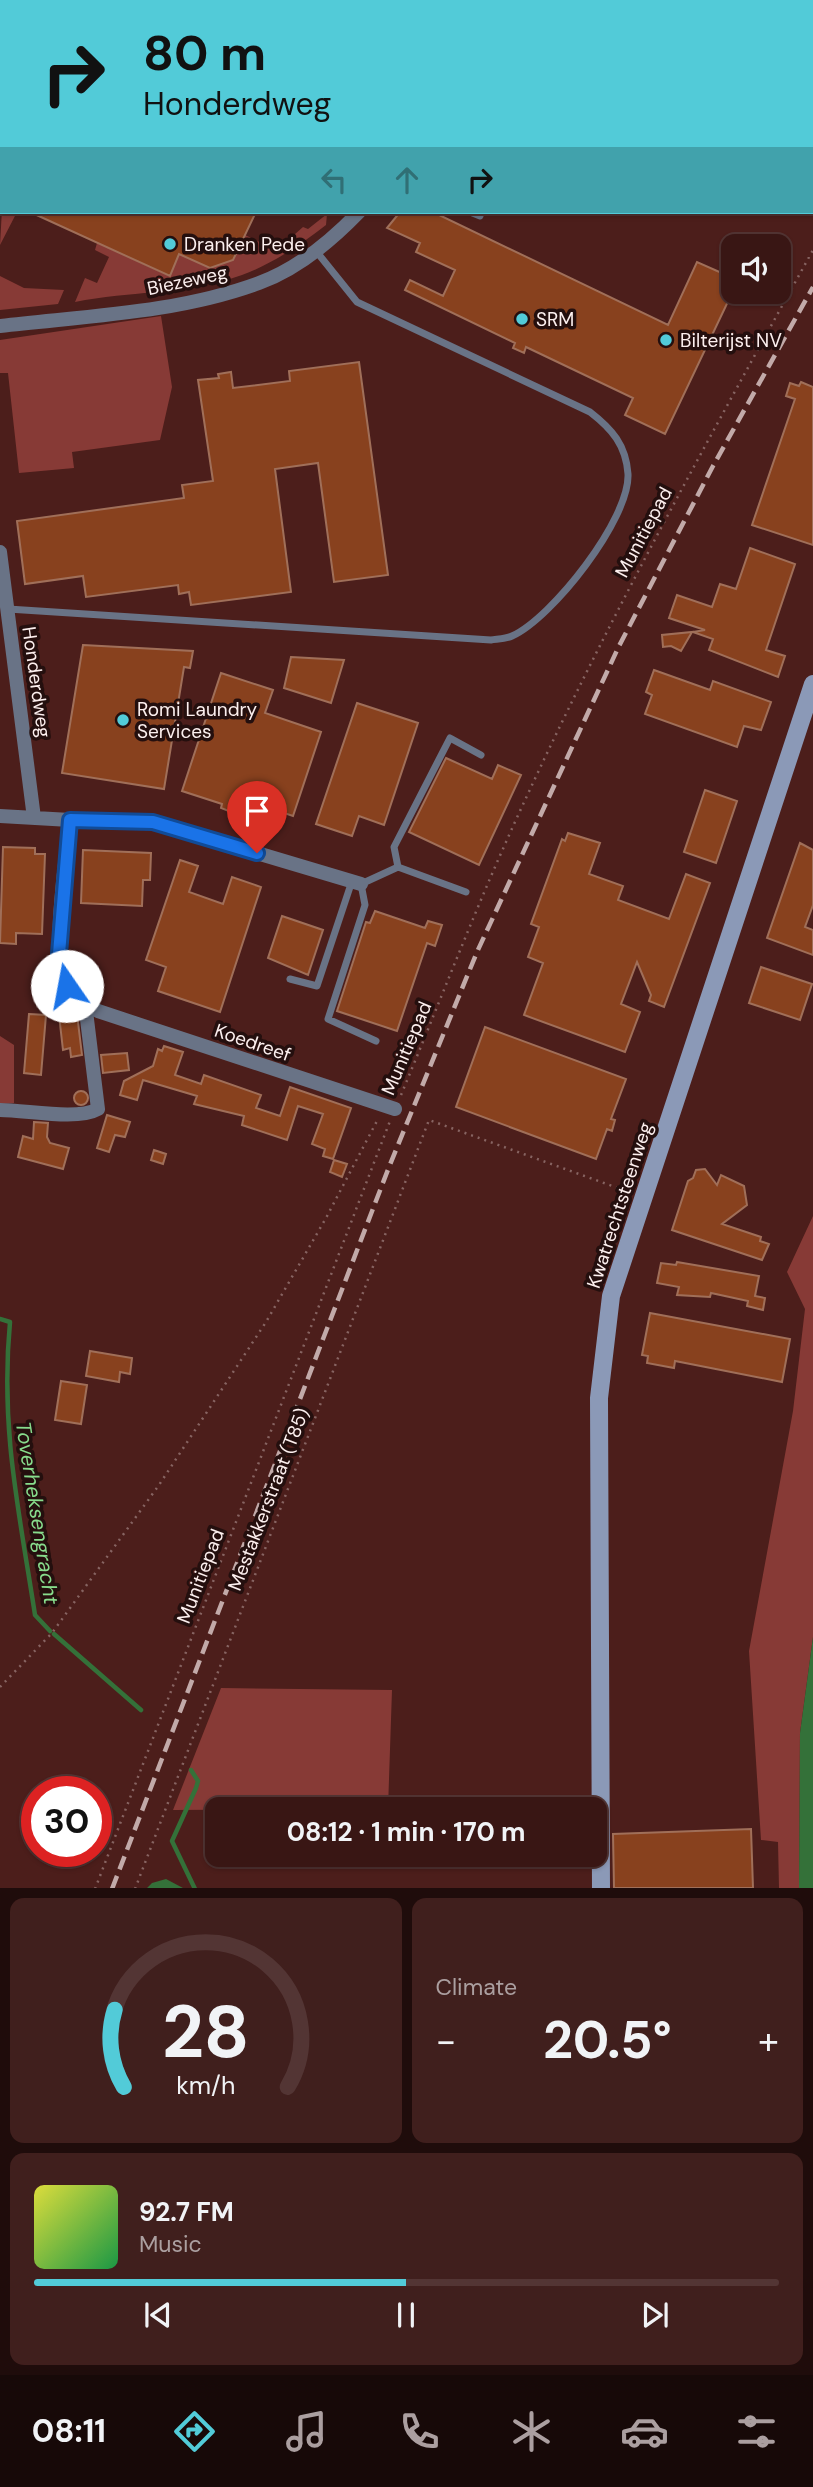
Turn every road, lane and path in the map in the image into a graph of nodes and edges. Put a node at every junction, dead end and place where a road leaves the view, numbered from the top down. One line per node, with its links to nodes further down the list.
1 (357, 214): 5 (street, Biezeweg)
2 (475, 214): 3 (lane)
3 (480, 216)
4 (813, 250): 20 (path, Munitiepad)
5 (316, 251): 6 (street, Biezeweg); 8 (lane)
6 (0, 326)
7 (0, 552): 8 (street, Honderdweg)
8 (8, 609): 12 (street, Honderdweg)
9 (813, 684): 22 (street, Kwatrechtsteenweg)
10 (481, 755): 14 (lane)
11 (0, 816): 12 (street)
12 (34, 818): 13 (street)
13 (70, 820): 15 (street); 18 (street)
14 (398, 867): 15 (lane); 16 (lane)
15 (357, 883): 17 (lane); 19 (lane)
16 (466, 892)
17 (290, 979)
18 (85, 1003): 20 (street, Koedreef); 21 (street)
19 (376, 1041)
20 (390, 1108): 23 (path); 24 (path, Munitiepad)
21 (0, 1110)
22 (643, 1196): 25 (path, Mestakkerstraat (T85)); 26 (street, Kwatrechtsteenweg)
23 (0, 1687)
24 (95, 1888)
25 (135, 1888)
26 (601, 1888)

